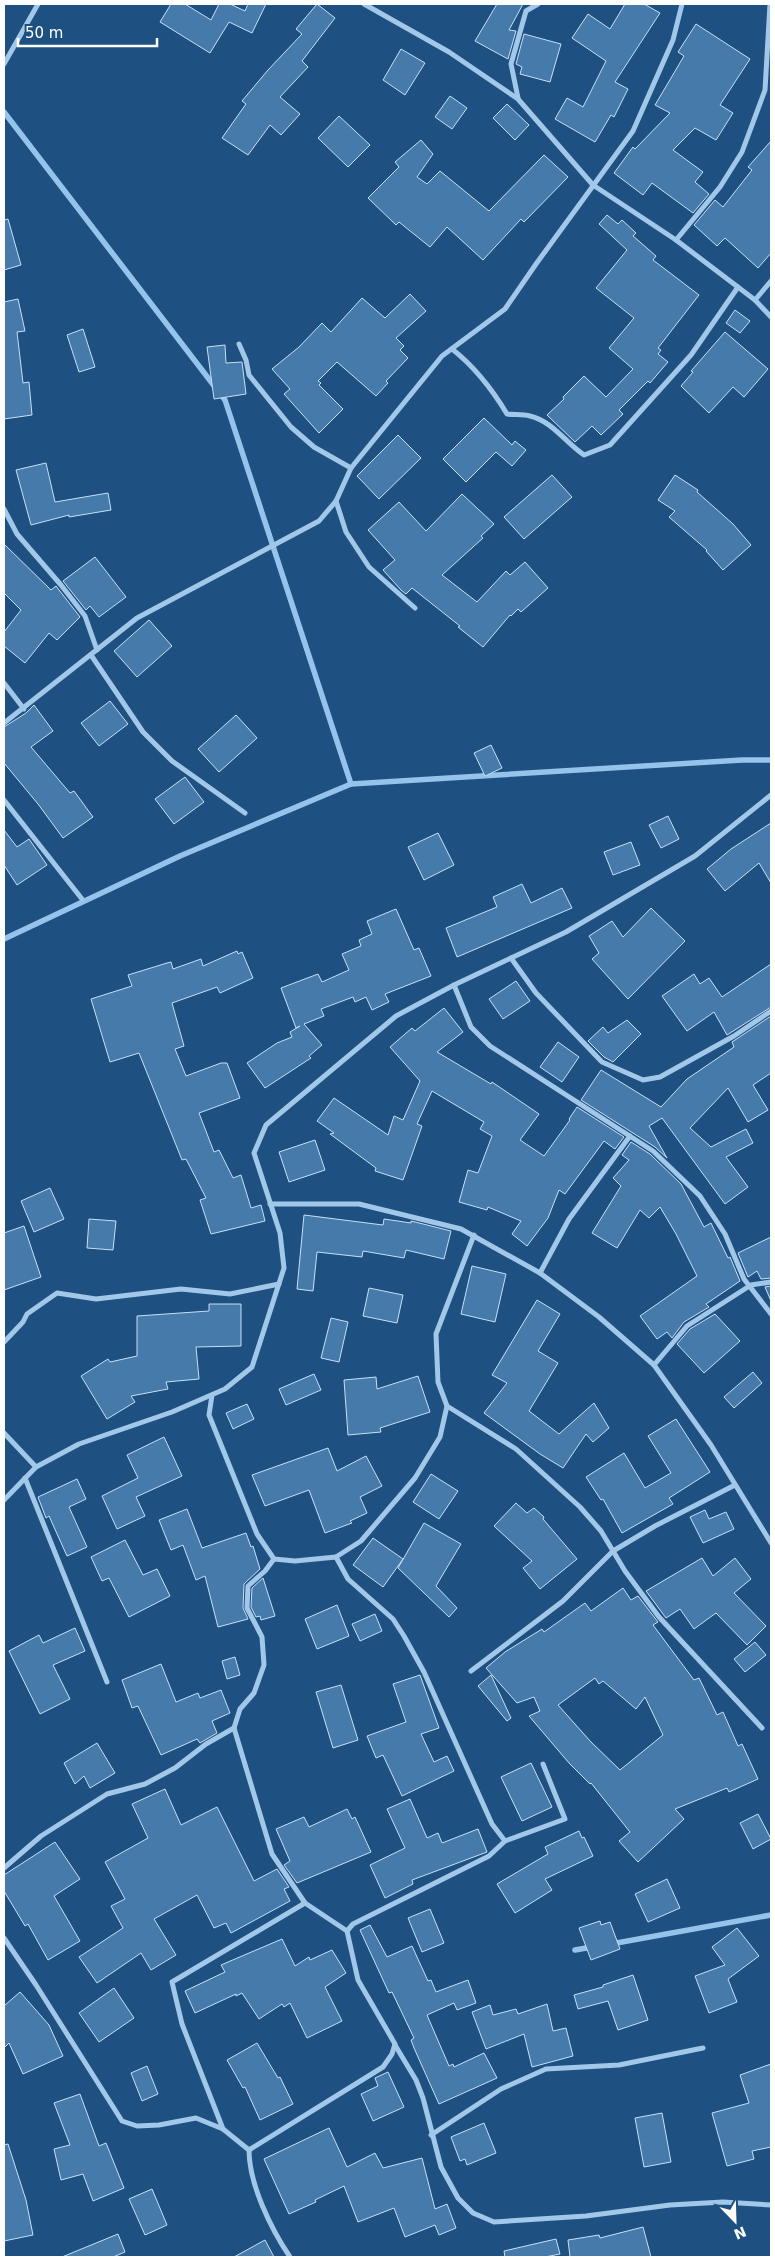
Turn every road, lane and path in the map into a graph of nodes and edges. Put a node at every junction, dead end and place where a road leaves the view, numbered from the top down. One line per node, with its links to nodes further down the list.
1 (38, 4): 6 (street)
2 (364, 4): 7 (street)
3 (538, 4): 7 (street)
4 (682, 4): 8 (street)
5 (770, 4): 9 (street)
6 (4, 64)
7 (518, 99): 8 (street)
8 (593, 185): 9 (street); 15 (street)
9 (676, 240): 11 (street)
10 (771, 281): 12 (street)
11 (738, 287): 12 (street); 15 (street)
12 (755, 300): 13 (street)
13 (771, 317)
14 (238, 344): 16 (street)
15 (452, 349): 16 (street)
16 (351, 468): 17 (street)
17 (336, 501): 19 (street); 20 (street)
18 (4, 509): 20 (street)
19 (415, 608)
20 (97, 650): 21 (street)
21 (91, 655): 23 (street); 27 (street)
22 (4, 683): 23 (street)
23 (24, 708): 24 (street)
24 (4, 723)
25 (770, 799): 29 (street)
26 (4, 800): 28 (street)
27 (245, 813)
28 (82, 899)
29 (511, 958): 30 (street); 31 (street)
30 (454, 985): 32 (street); 33 (street)
31 (771, 1012)
32 (630, 1136): 35 (street); 38 (street)
33 (270, 1204): 34 (street); 37 (street)
34 (474, 1235): 35 (street); 43 (street)
35 (540, 1273): 41 (street)
36 (771, 1282): 38 (street)
37 (279, 1284): 40 (street); 42 (street)
38 (751, 1285): 39 (street); 41 (street)
39 (771, 1314)
40 (4, 1342)
41 (654, 1365): 47 (street)
42 (212, 1395): 45 (street); 52 (street)
43 (448, 1406): 50 (street); 51 (street)
44 (4, 1433): 45 (street)
45 (36, 1467): 46 (street)
46 (25, 1478): 48 (street); 54 (street)
47 (734, 1485): 49 (street); 50 (street)
48 (4, 1500)
49 (771, 1543)
50 (613, 1551): 53 (street); 56 (street)
51 (336, 1557): 52 (street); 58 (street)
52 (274, 1559): 55 (street)
53 (471, 1671)
54 (107, 1682)
55 (234, 1728): 59 (street); 60 (street)
56 (762, 1728)
57 (543, 1764): 58 (street)
58 (505, 1841): 61 (street)
59 (4, 1868)
60 (305, 1902): 61 (street); 65 (street)
61 (347, 1932): 63 (street)
62 (4, 1938): 65 (street)
63 (395, 2044): 66 (street); 67 (street)
64 (703, 2048): 66 (street)
65 (224, 2128): 67 (street)
66 (431, 2134): 68 (street)
67 (250, 2150): 69 (street)
68 (771, 2205)
69 (290, 2257)

